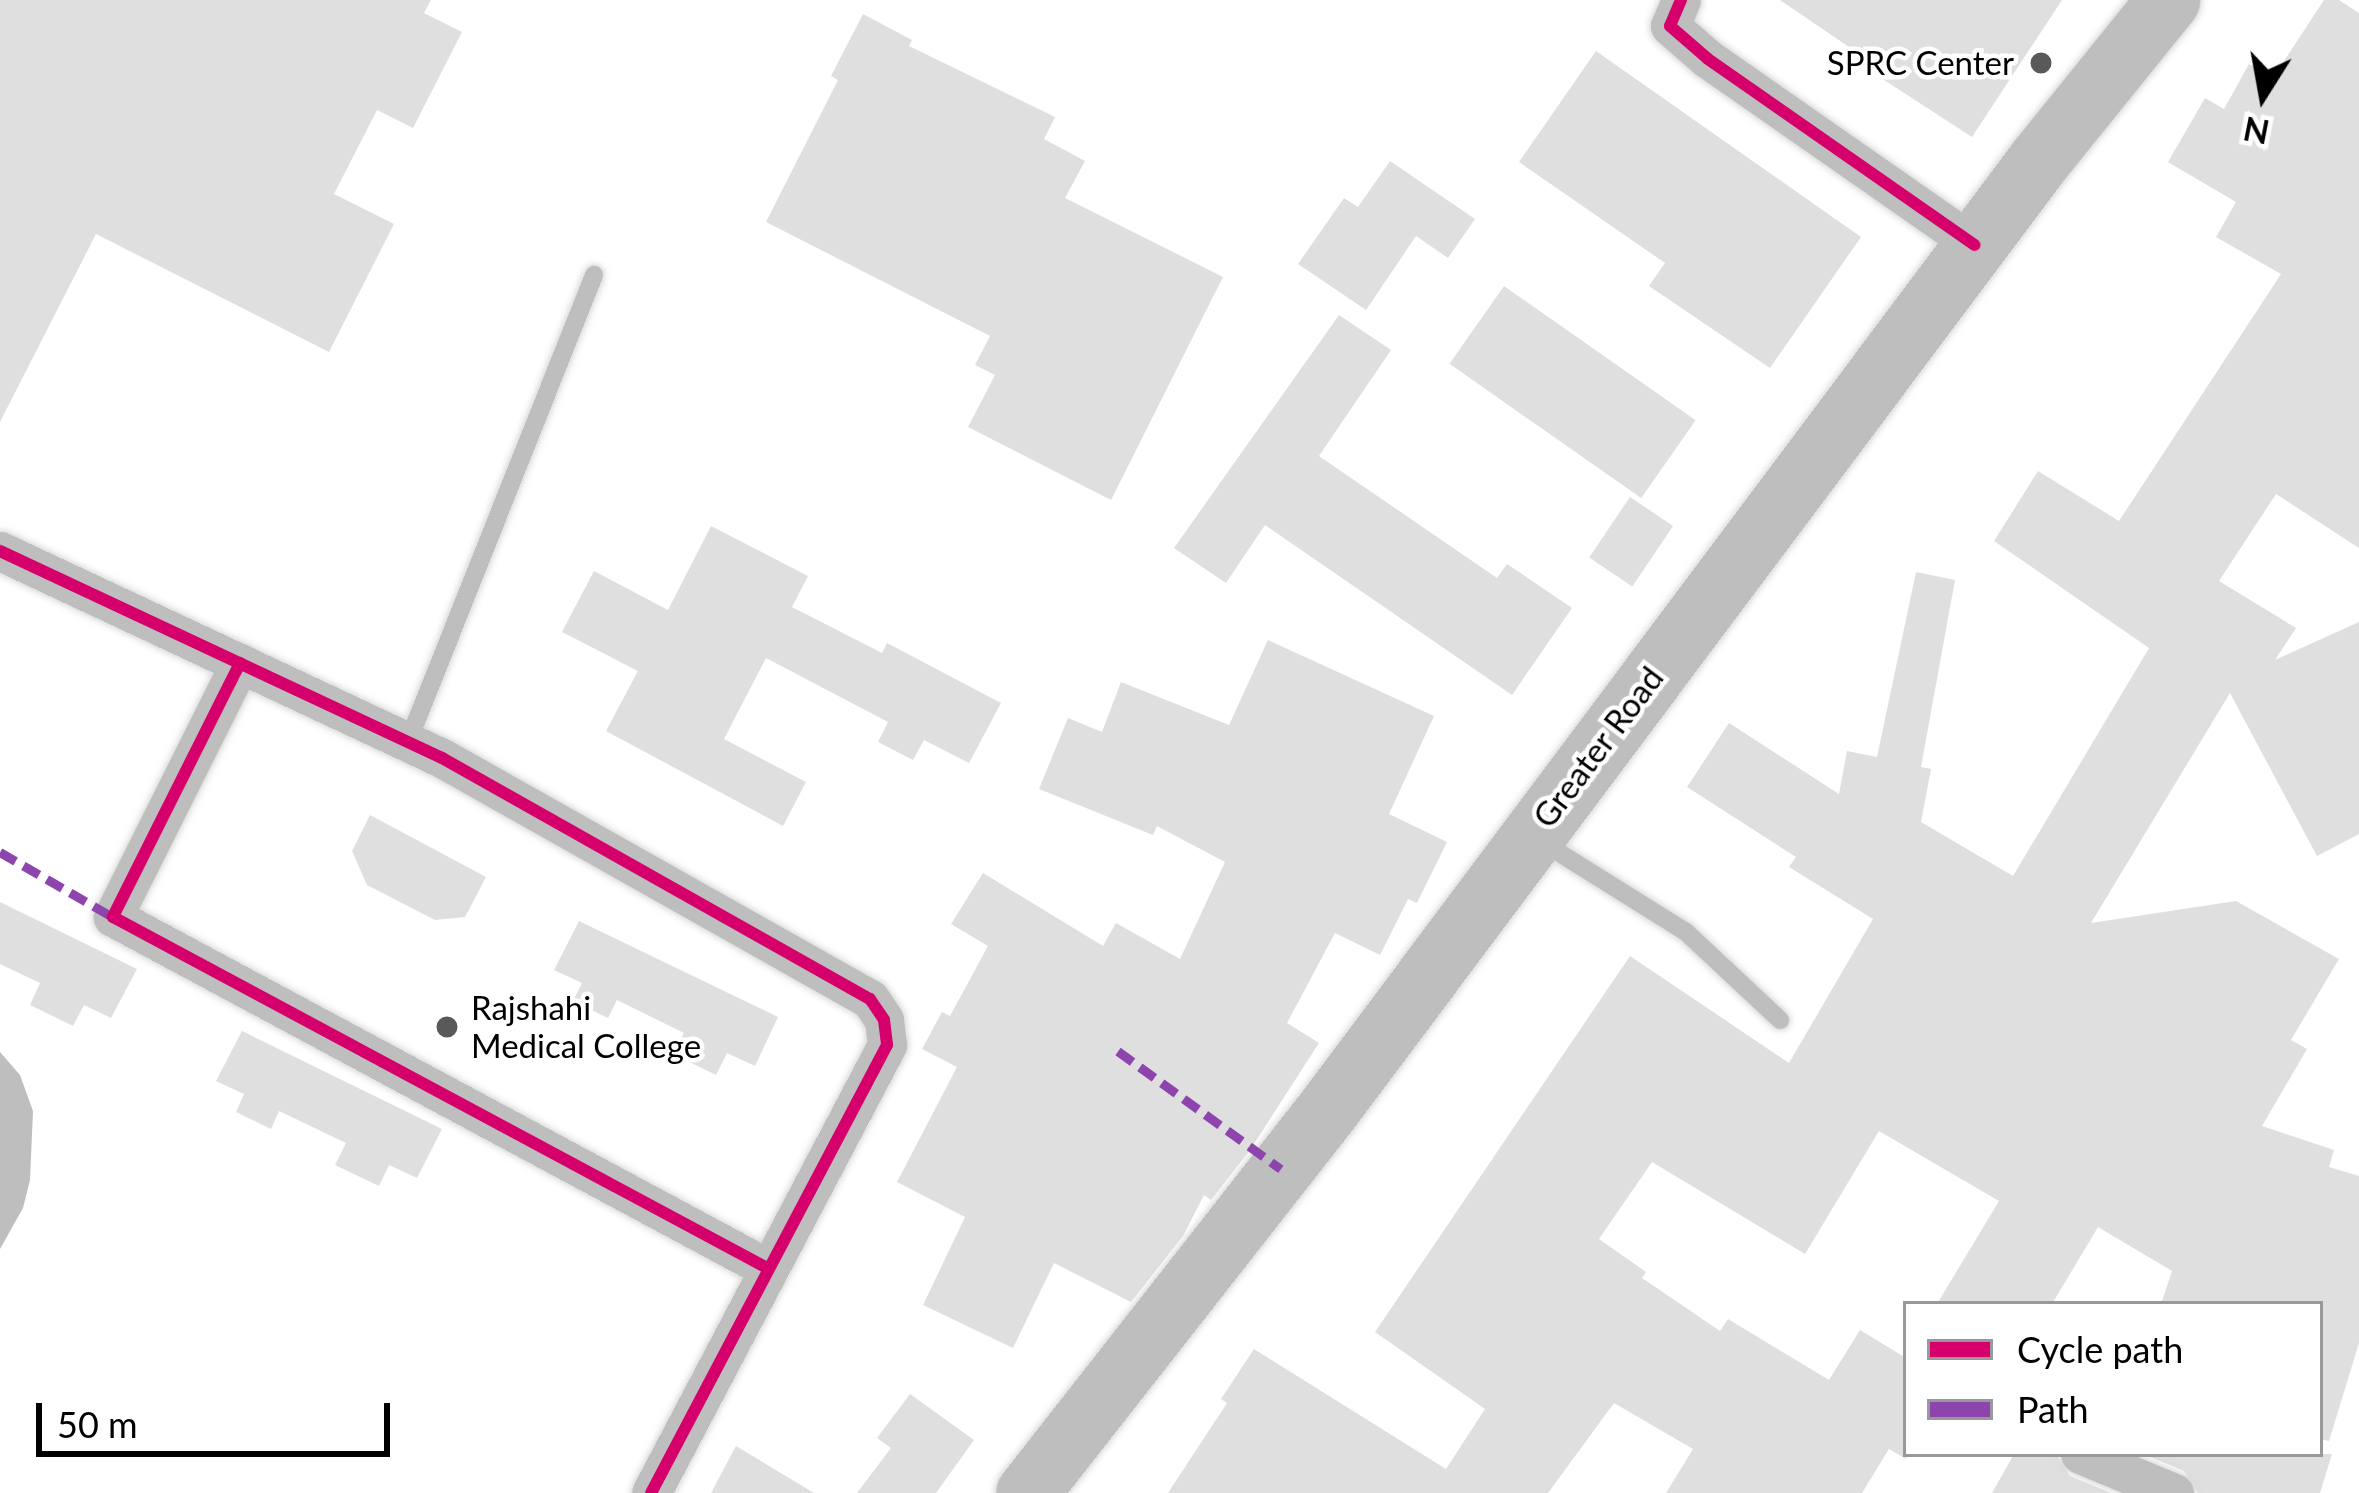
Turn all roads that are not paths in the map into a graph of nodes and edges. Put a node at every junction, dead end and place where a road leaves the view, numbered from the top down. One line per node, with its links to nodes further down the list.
1 (1681, 0): 3 (street)
2 (2183, 8): 3 (highway, Greater Road); 7 (highway, Greater Road)
3 (1975, 245): 7 (highway, Greater Road)
4 (595, 275): 8 (lane)
5 (0, 551): 6 (street)
6 (240, 663): 8 (street); 11 (street)
7 (1652, 703): 9 (highway, Greater Road); 14 (highway, Greater Road)
8 (408, 742): 11 (street)
9 (1561, 854): 10 (lane); 15 (highway, Greater Road)
10 (1780, 1020)
11 (769, 1269): 13 (street)
12 (2087, 1457): 16 (street)
13 (651, 1493)
14 (1027, 1493)
15 (1072, 1493)
16 (2174, 1493)

